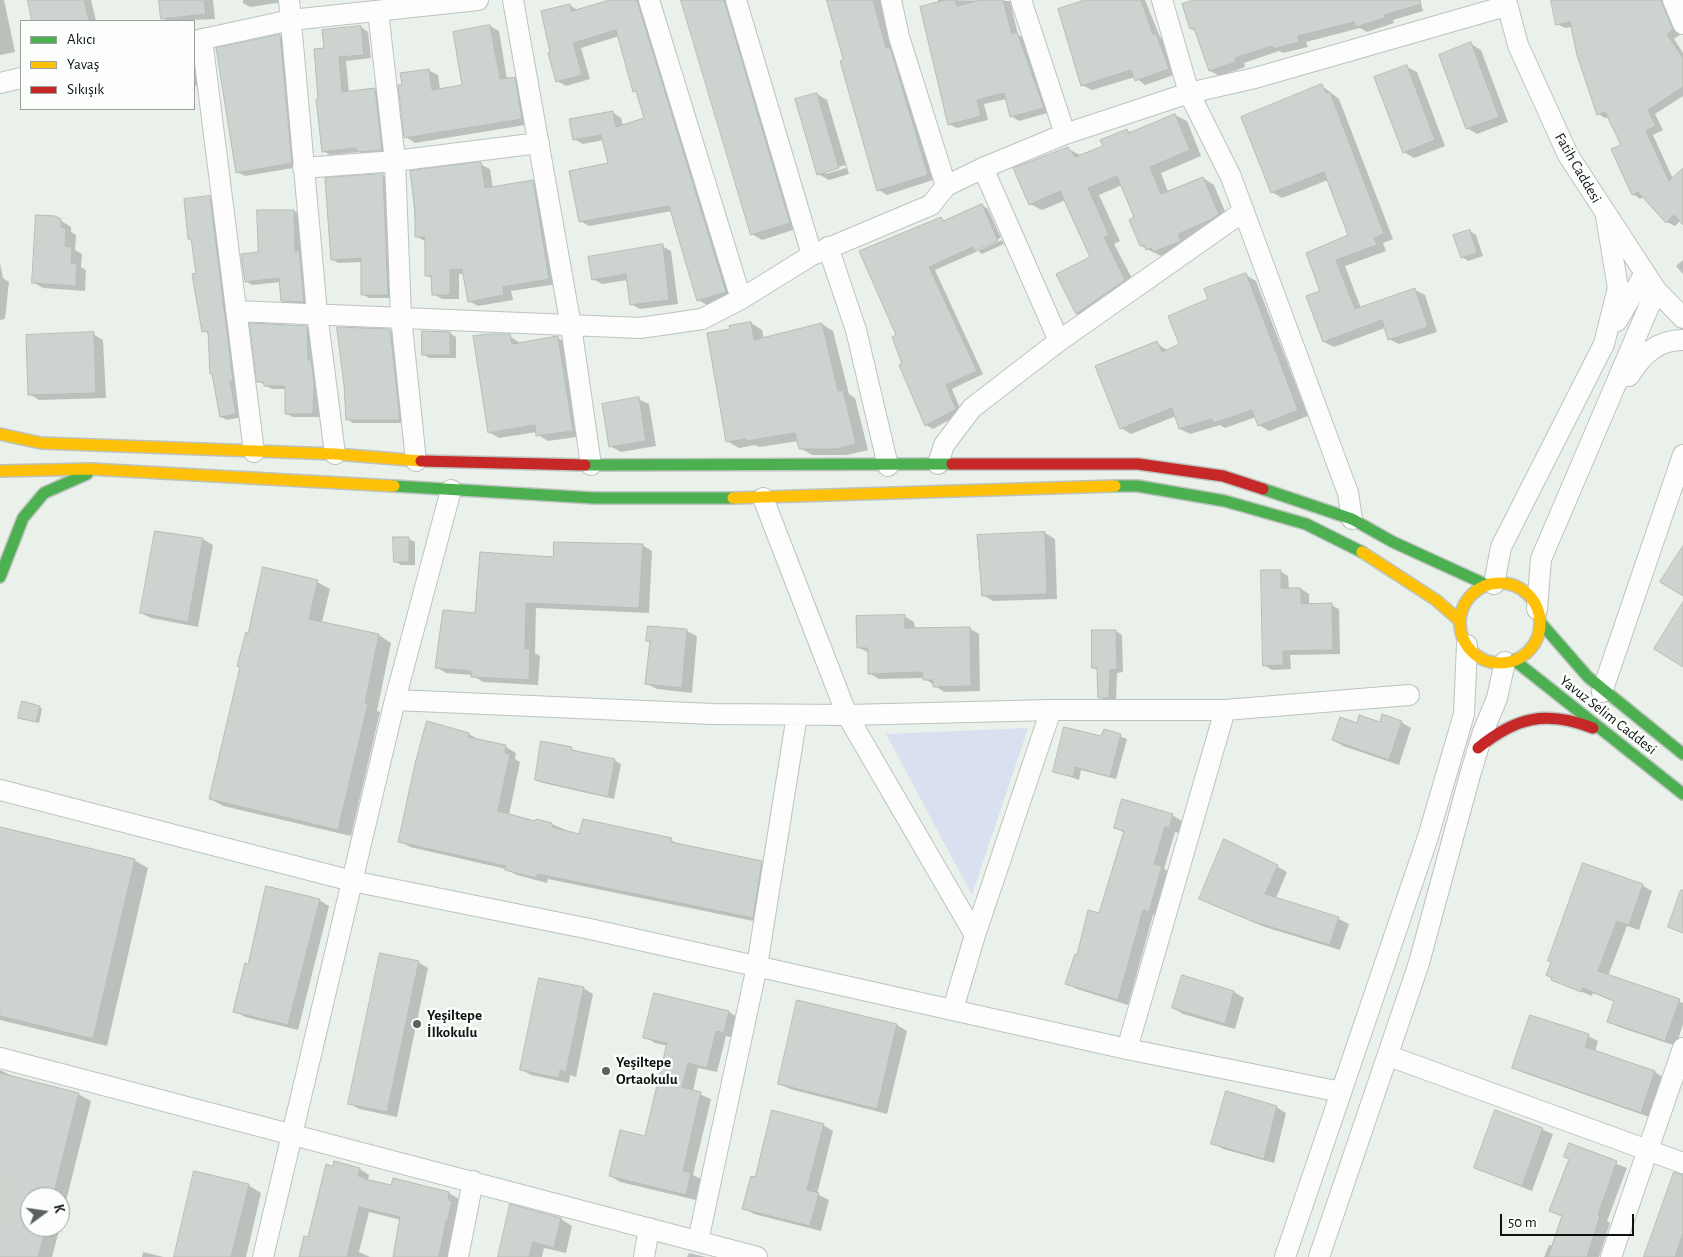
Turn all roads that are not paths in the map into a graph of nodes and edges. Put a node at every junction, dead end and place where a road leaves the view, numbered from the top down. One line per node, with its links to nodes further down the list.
1 (289, 0): 12 (street)
2 (478, 0): 11 (street)
3 (513, 0): 19 (street)
4 (650, 0): 28 (street)
5 (736, 0): 26 (street)
6 (891, 0): 23 (street)
7 (1021, 0): 18 (street)
8 (1162, 0): 17 (street)
9 (1673, 0): 13 (street)
10 (1506, 3): 17 (street); 25 (street, Fatih Caddesi)
11 (378, 11): 12 (street); 20 (street)
12 (291, 20): 14 (street); 21 (street)
13 (1683, 24)
14 (198, 40): 29 (street)
15 (20, 78): 16 (street)
16 (0, 83)
17 (1189, 93): 18 (street); 24 (street)
18 (1065, 134): 22 (street)
19 (538, 143): 20 (street); 33 (street)
20 (395, 161): 21 (street); 31 (street)
21 (303, 168): 30 (street)
22 (983, 168): 23 (street); 34 (street)
23 (946, 186): 26 (street)
24 (1244, 211): 34 (street); 50 (street)
25 (1606, 216): 27 (street, Fatih Caddesi); 36 (street)
26 (820, 251): 28 (street); 45 (street)
27 (1651, 282): 32 (street, Fatih Caddesi); 36 (street); 39 (street)
28 (741, 299): 33 (street)
29 (236, 310): 30 (street); 38 (street)
30 (317, 313): 31 (street); 40 (street)
31 (401, 318): 33 (street); 42 (street)
32 (1683, 318)
33 (571, 326): 44 (street)
34 (1058, 340): 43 (street)
35 (1683, 340): 39 (street)
36 (1604, 344): 54 (street)
37 (0, 434): 38 (main road)
38 (254, 452): 40 (main road)
39 (1587, 452): 55 (street)
40 (335, 454): 42 (main road)
41 (1683, 455): 59 (street)
42 (416, 461): 44 (main road)
43 (938, 464): 45 (main road); 50 (main road)
44 (591, 465): 45 (main road)
45 (888, 466)
46 (107, 470): 47 (main road); 48 (main road); 53 (main road)
47 (0, 471)
48 (452, 490): 49 (main road); 61 (street)
49 (763, 498): 56 (main road); 65 (street)
50 (1352, 519): 54 (main road)
51 (0, 542): 52 (main road)
52 (0, 561)
53 (0, 577)
54 (1490, 585): 55 (main road); 56 (main road)
55 (1538, 615): 58 (main road); 59 (main road, Yavuz Selim Caddesi)
56 (1460, 622): 57 (main road)
57 (1466, 645): 58 (main road); 79 (street)
58 (1509, 661): 66 (main road, Yavuz Selim Caddesi); 67 (street)
59 (1602, 692): 68 (main road, Yavuz Selim Caddesi)
60 (1409, 695): 63 (street)
61 (395, 700): 64 (street); 71 (street)
62 (1051, 710): 63 (street); 65 (street); 72 (street)
63 (1225, 710): 76 (street)
64 (797, 715): 65 (street); 73 (street)
65 (847, 715): 72 (street)
66 (1611, 736): 67 (main road); 70 (main road, Yavuz Selim Caddesi)
67 (1478, 748): 77 (street)
68 (1683, 754)
69 (0, 790): 71 (street)
70 (1683, 794)
71 (352, 881): 73 (street); 80 (street)
72 (975, 935): 74 (street)
73 (757, 966): 74 (street); 85 (street)
74 (953, 1009): 76 (street)
75 (1683, 1048): 81 (street)
76 (1127, 1049): 79 (street)
77 (1389, 1056): 81 (street); 91 (street)
78 (0, 1058): 80 (street)
79 (1340, 1092): 90 (street)
80 (292, 1134): 83 (street); 86 (street)
81 (1646, 1150): 82 (street); 92 (street)
82 (1683, 1163)
83 (474, 1181): 84 (street); 87 (street)
84 (650, 1228): 85 (street); 88 (street)
85 (698, 1241): 89 (street)
86 (263, 1257)
87 (458, 1257)
88 (644, 1257)
89 (757, 1257)
90 (1285, 1257)
91 (1319, 1257)
92 (1610, 1257)

